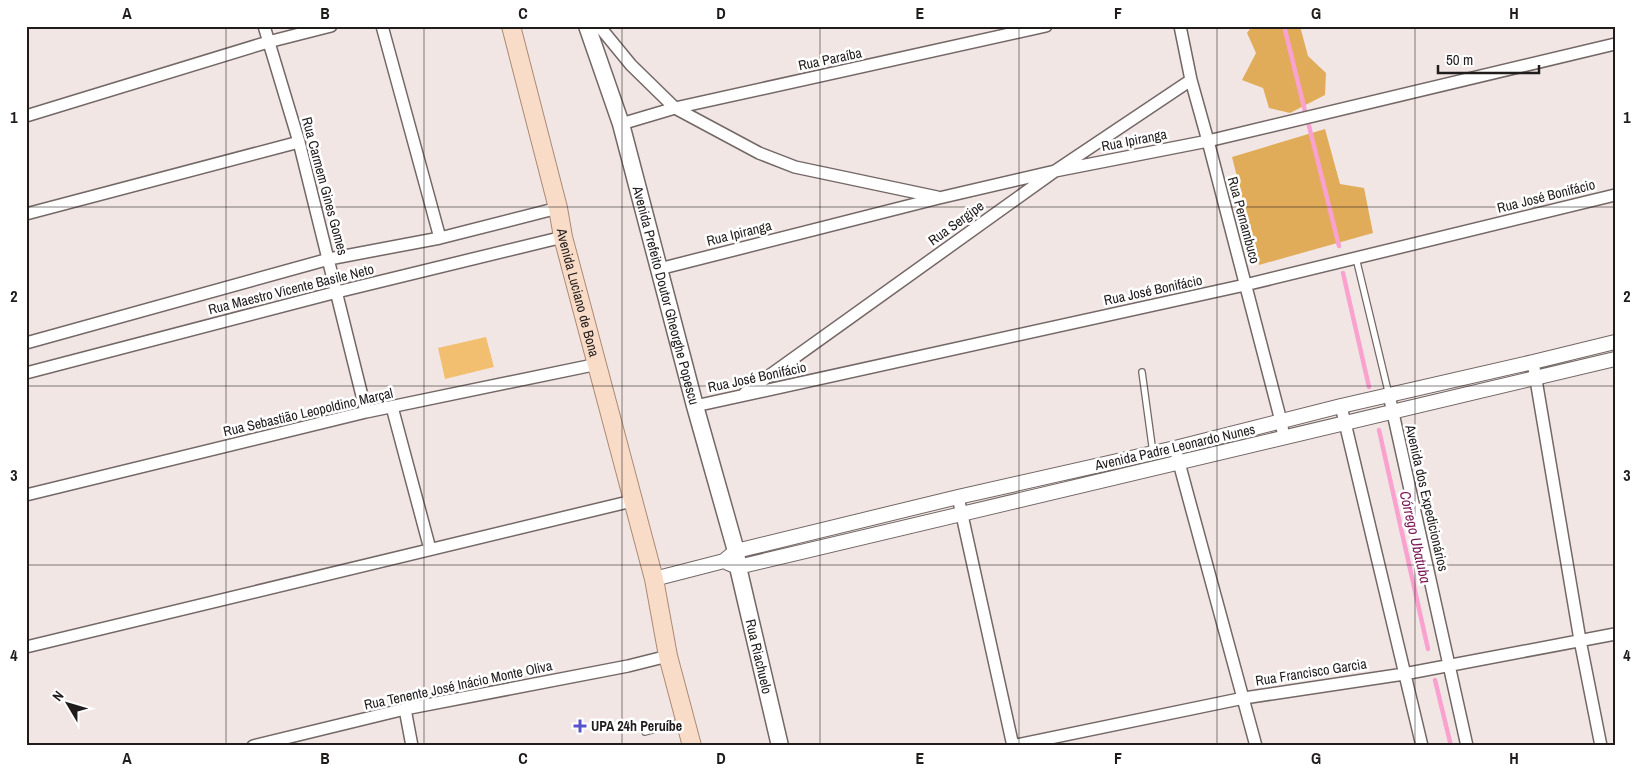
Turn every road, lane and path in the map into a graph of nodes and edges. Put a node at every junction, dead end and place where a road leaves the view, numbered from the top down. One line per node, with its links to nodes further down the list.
1 (264, 26): 9 (street, Rua Carmem Gines Gomes)
2 (331, 26): 9 (street)
3 (382, 26): 23 (street)
4 (511, 26): 20 (main road, Avenida Luciano de Bona)
5 (587, 26): 14 (main road, Avenida Prefeito Doutor Gheorghe Popescu)
6 (599, 26): 12 (street)
7 (1046, 26): 12 (street, Rua Paraíba)
8 (1180, 26): 11 (street, Rua Pernambuco)
9 (268, 42): 13 (street); 16 (street, Rua Carmem Gines Gomes)
10 (1615, 44): 15 (street, Rua Ipiranga)
11 (1191, 80): 15 (street, Rua Pernambuco); 17 (street, Rua Sergipe)
12 (675, 108): 14 (street, Rua Paraíba); 19 (street)
13 (26, 116)
14 (621, 124): 26 (main road, Avenida Prefeito Doutor Gheorghe Popescu)
15 (1208, 141): 17 (street, Rua Ipiranga); 27 (street, Rua Pernambuco)
16 (299, 142): 21 (street); 25 (street, Rua Carmem Gines Gomes)
17 (1055, 171): 19 (street, Rua Ipiranga); 38 (street, Rua Sergipe)
18 (1615, 194): 24 (street, Rua José Bonifácio)
19 (939, 198): 26 (street, Rua Ipiranga)
20 (558, 208): 22 (main road, Avenida Luciano de Bona); 23 (street, Rua Maestro Vicente Basile Neto)
21 (26, 214)
22 (563, 237): 28 (street, Rua Maestro Vicente Basile Neto); 33 (main road, Avenida Luciano de Bona)
23 (440, 238): 25 (street, Rua Maestro Vicente Basile Neto)
24 (1356, 258): 27 (street, Rua José Bonifácio); 37 (lane, Avenida dos Expedicionários)
25 (329, 259): 28 (street, Rua Carmem Gines Gomes); 30 (street, Rua Maestro Vicente Basile Neto)
26 (659, 269): 39 (main road, Avenida Prefeito Doutor Gheorghe Popescu)
27 (1245, 284): 38 (street, Rua José Bonifácio); 44 (street, Rua Pernambuco)
28 (337, 292): 35 (street, Rua Maestro Vicente Basile Neto); 42 (street, Rua Carmem Gines Gomes)
29 (1615, 342): 32 (street, Avenida Padre Leonardo Nunes)
30 (26, 343)
31 (1615, 359): 36 (street, Avenida Padre Leonardo Nunes)
32 (1532, 362): 36 (street); 37 (street, Avenida Padre Leonardo Nunes)
33 (598, 364): 41 (street, Rua Sebastião Leopoldino Marçal); 52 (main road, Avenida Luciano de Bona)
34 (1142, 372): 48 (lane)
35 (26, 373)
36 (1535, 378): 43 (street, Avenida Padre Leonardo Nunes); 58 (street)
37 (1389, 395): 40 (street, Avenida Padre Leonardo Nunes); 43 (street, Avenida dos Expedicionários)
38 (742, 396): 39 (street, Rua José Bonifácio)
39 (695, 406): 55 (main road, Avenida Prefeito Doutor Gheorghe Popescu)
40 (1341, 406): 44 (street, Avenida Padre Leonardo Nunes); 45 (street)
41 (392, 407): 42 (street, Rua Sebastião Leopoldino Marçal); 54 (street)
42 (366, 412): 50 (street, Rua Sebastião Leopoldino Marçal)
43 (1393, 412): 45 (street, Avenida Padre Leonardo Nunes); 61 (street, Avenida dos Expedicionários)
44 (1281, 421): 46 (street, Rua Pernambuco); 47 (street, Avenida Padre Leonardo Nunes)
45 (1344, 423): 46 (street, Avenida Padre Leonardo Nunes); 62 (street)
46 (1284, 438): 49 (street, Avenida Padre Leonardo Nunes)
47 (1175, 448): 48 (street, Avenida Padre Leonardo Nunes); 49 (street)
48 (1153, 453): 51 (street, Avenida Padre Leonardo Nunes)
49 (1178, 463): 53 (street, Avenida Padre Leonardo Nunes); 63 (street)
50 (26, 495)
51 (958, 497): 53 (street); 55 (street, Avenida Padre Leonardo Nunes)
52 (632, 501): 54 (street); 56 (main road, Avenida Luciano de Bona)
53 (962, 514): 55 (street, Avenida Padre Leonardo Nunes); 71 (street)
54 (430, 549): 59 (street)
55 (733, 560): 56 (street); 70 (main road, Rua Riachuelo)
56 (654, 579): 60 (main road, Avenida Luciano de Bona)
57 (1615, 634): 58 (street, Rua Francisco Garcia)
58 (1580, 640): 61 (street, Rua Francisco Garcia); 75 (street)
59 (26, 646)
60 (668, 656): 64 (street, Rua Tenente José Inácio Monte Oliva); 65 (main road, Avenida Luciano de Bona)
61 (1449, 665): 62 (street, Rua Francisco Garcia); 74 (street, Avenida dos Expedicionários)
62 (1404, 674): 63 (street, Rua Francisco Garcia); 73 (street)
63 (1244, 698): 71 (street, Rua Francisco Garcia); 72 (street)
64 (404, 709): 67 (street, Rua Tenente José Inácio Monte Oliva); 68 (street)
65 (685, 721): 66 (lane); 69 (main road, Avenida Luciano de Bona)
66 (645, 732)
67 (256, 745)
68 (412, 746)
69 (692, 746)
70 (780, 746)
71 (1013, 746)
72 (1256, 746)
73 (1422, 746)
74 (1467, 746)
75 (1601, 746)

